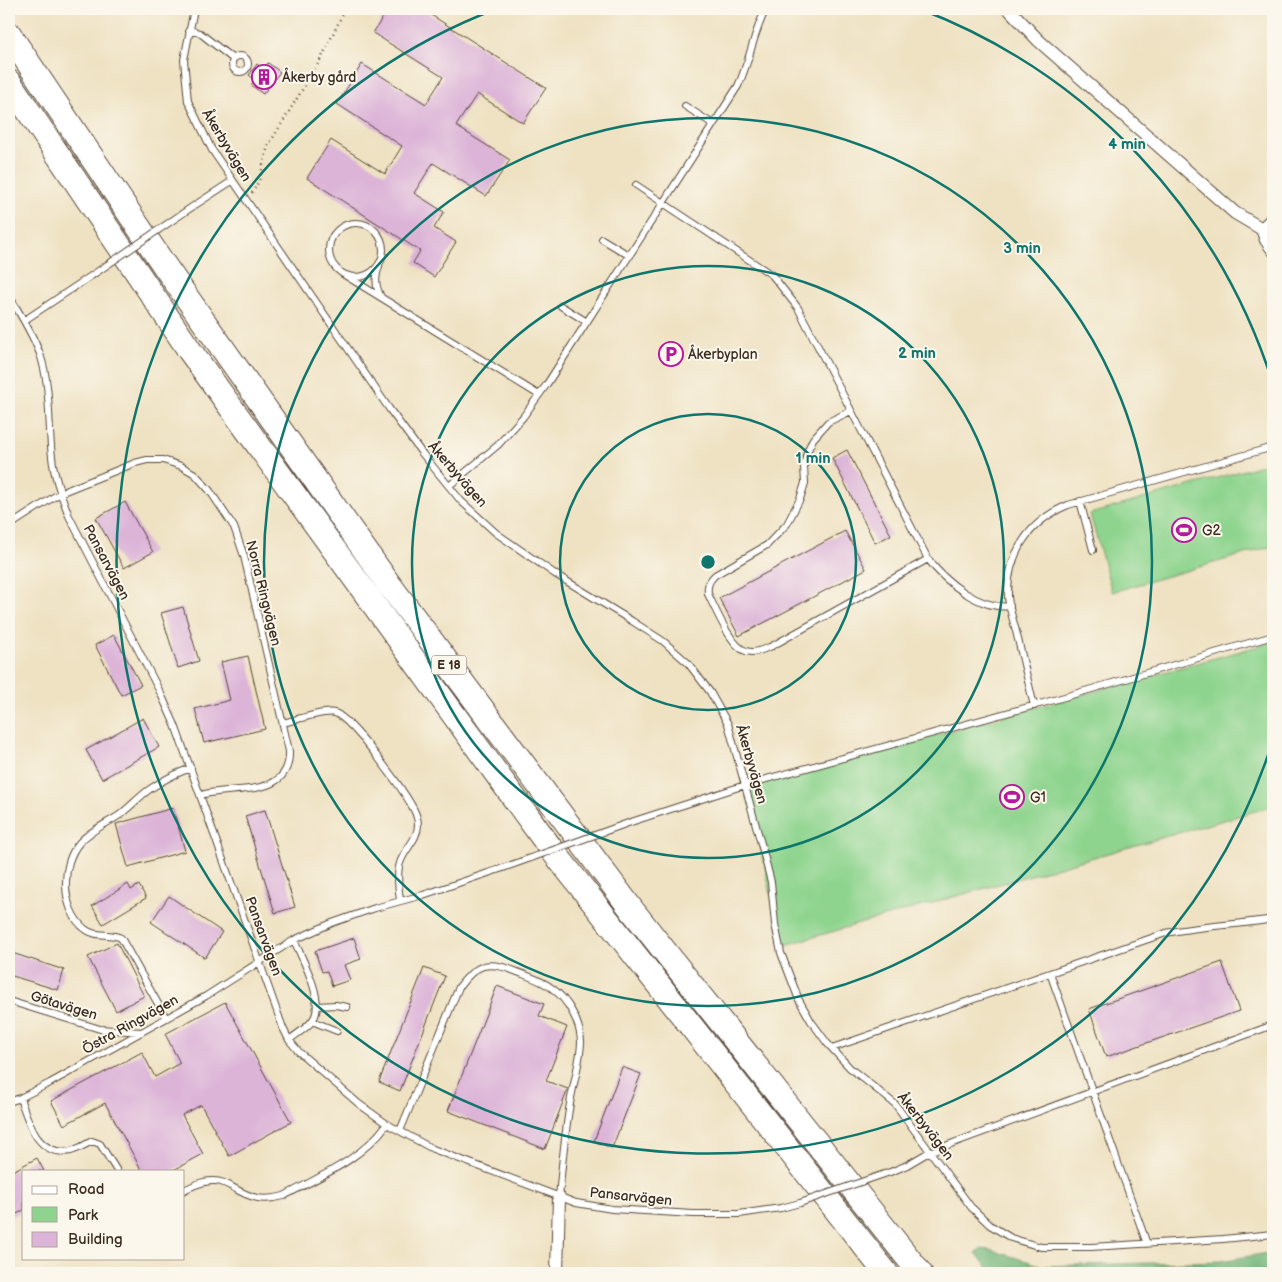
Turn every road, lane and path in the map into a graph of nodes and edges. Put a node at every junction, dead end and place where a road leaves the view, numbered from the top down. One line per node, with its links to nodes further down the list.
1 (194, 9): 6 (lane, Åkerbyvägen)
2 (345, 9): 14 (path)
3 (758, 9): 5 (lane)
4 (1009, 9): 17 (street)
5 (765, 11): 11 (lane)
6 (189, 30): 8 (lane); 12 (lane, Åkerbyvägen)
7 (9, 34): 72 (highway, E 18)
8 (233, 59)
9 (9, 82): 71 (highway, E 18)
10 (685, 106): 11 (lane)
11 (713, 124): 15 (lane)
12 (232, 181): 14 (lane, Åkerbyvägen); 26 (lane, bridge)
13 (636, 184): 15 (lane)
14 (245, 200): 31 (lane, Åkerbyvägen)
15 (664, 203): 20 (lane); 29 (lane)
16 (1273, 218): 17 (street)
17 (1262, 229): 19 (street)
18 (602, 239): 20 (lane)
19 (1273, 250)
20 (630, 256): 27 (lane)
21 (379, 265): 22 (lane); 22 (lane); 24 (lane)
22 (343, 274): 24 (lane)
23 (9, 296): 26 (lane, Pansarvägen)
24 (382, 298): 28 (lane)
25 (561, 306): 27 (lane)
26 (24, 320): 32 (lane, Pansarvägen)
27 (587, 322): 28 (lane)
28 (538, 395): 31 (lane)
29 (851, 410): 36 (lane); 36 (lane)
30 (1273, 447): 33 (lane)
31 (449, 486): 42 (lane, Åkerbyvägen)
32 (60, 492): 34 (lane, Norra Ringvägen); 40 (lane, Norra Ringvägen); 41 (lane, Pansarvägen)
33 (1080, 501): 35 (lane); 37 (lane)
34 (9, 526)
35 (1093, 550)
36 (928, 559): 37 (lane)
37 (1010, 606): 39 (lane)
38 (1273, 636): 39 (lane, Östra Ringvägen)
39 (1034, 706): 42 (lane, Östra Ringvägen)
40 (283, 723): 43 (lane, Norra Ringvägen); 44 (lane)
41 (191, 768): 43 (lane, Pansarvägen); 52 (lane)
42 (745, 785): 44 (lane, Östra Ringvägen, bridge); 58 (lane, Åkerbyvägen)
43 (201, 795): 47 (lane, Pansarvägen)
44 (400, 901): 46 (lane, Östra Ringvägen)
45 (1273, 919): 48 (lane)
46 (294, 940): 47 (lane, Östra Ringvägen); 50 (lane)
47 (260, 962): 52 (lane, Östra Ringvägen); 57 (lane, Pansarvägen)
48 (1050, 973): 58 (lane); 59 (lane)
49 (9, 1001): 56 (lane, Götavägen)
50 (317, 1006): 51 (lane); 53 (lane)
51 (346, 1007)
52 (166, 1018): 56 (lane, Östra Ringvägen)
53 (312, 1021): 55 (lane); 57 (lane)
54 (1273, 1025): 59 (lane)
55 (337, 1031)
56 (142, 1032): 60 (lane, Östra Ringvägen)
57 (289, 1040): 62 (lane, Pansarvägen)
58 (832, 1048): 64 (lane, Åkerbyvägen)
59 (1092, 1092): 64 (lane); 69 (lane)
60 (20, 1098): 61 (lane, Östra Ringvägen); 65 (lane)
61 (9, 1102)
62 (387, 1124): 63 (lane, Pansarvägen); 66 (lane)
63 (400, 1131): 67 (lane, Pansarvägen); 67 (lane)
64 (929, 1152): 67 (lane, Pansarvägen, bridge); 69 (lane, Åkerbyvägen)
65 (116, 1170)
66 (185, 1190)
67 (559, 1196): 70 (street)
68 (1273, 1234): 69 (lane, Åkerbyvägen)
69 (1147, 1244)
70 (557, 1273)
71 (886, 1273)
72 (920, 1273)

